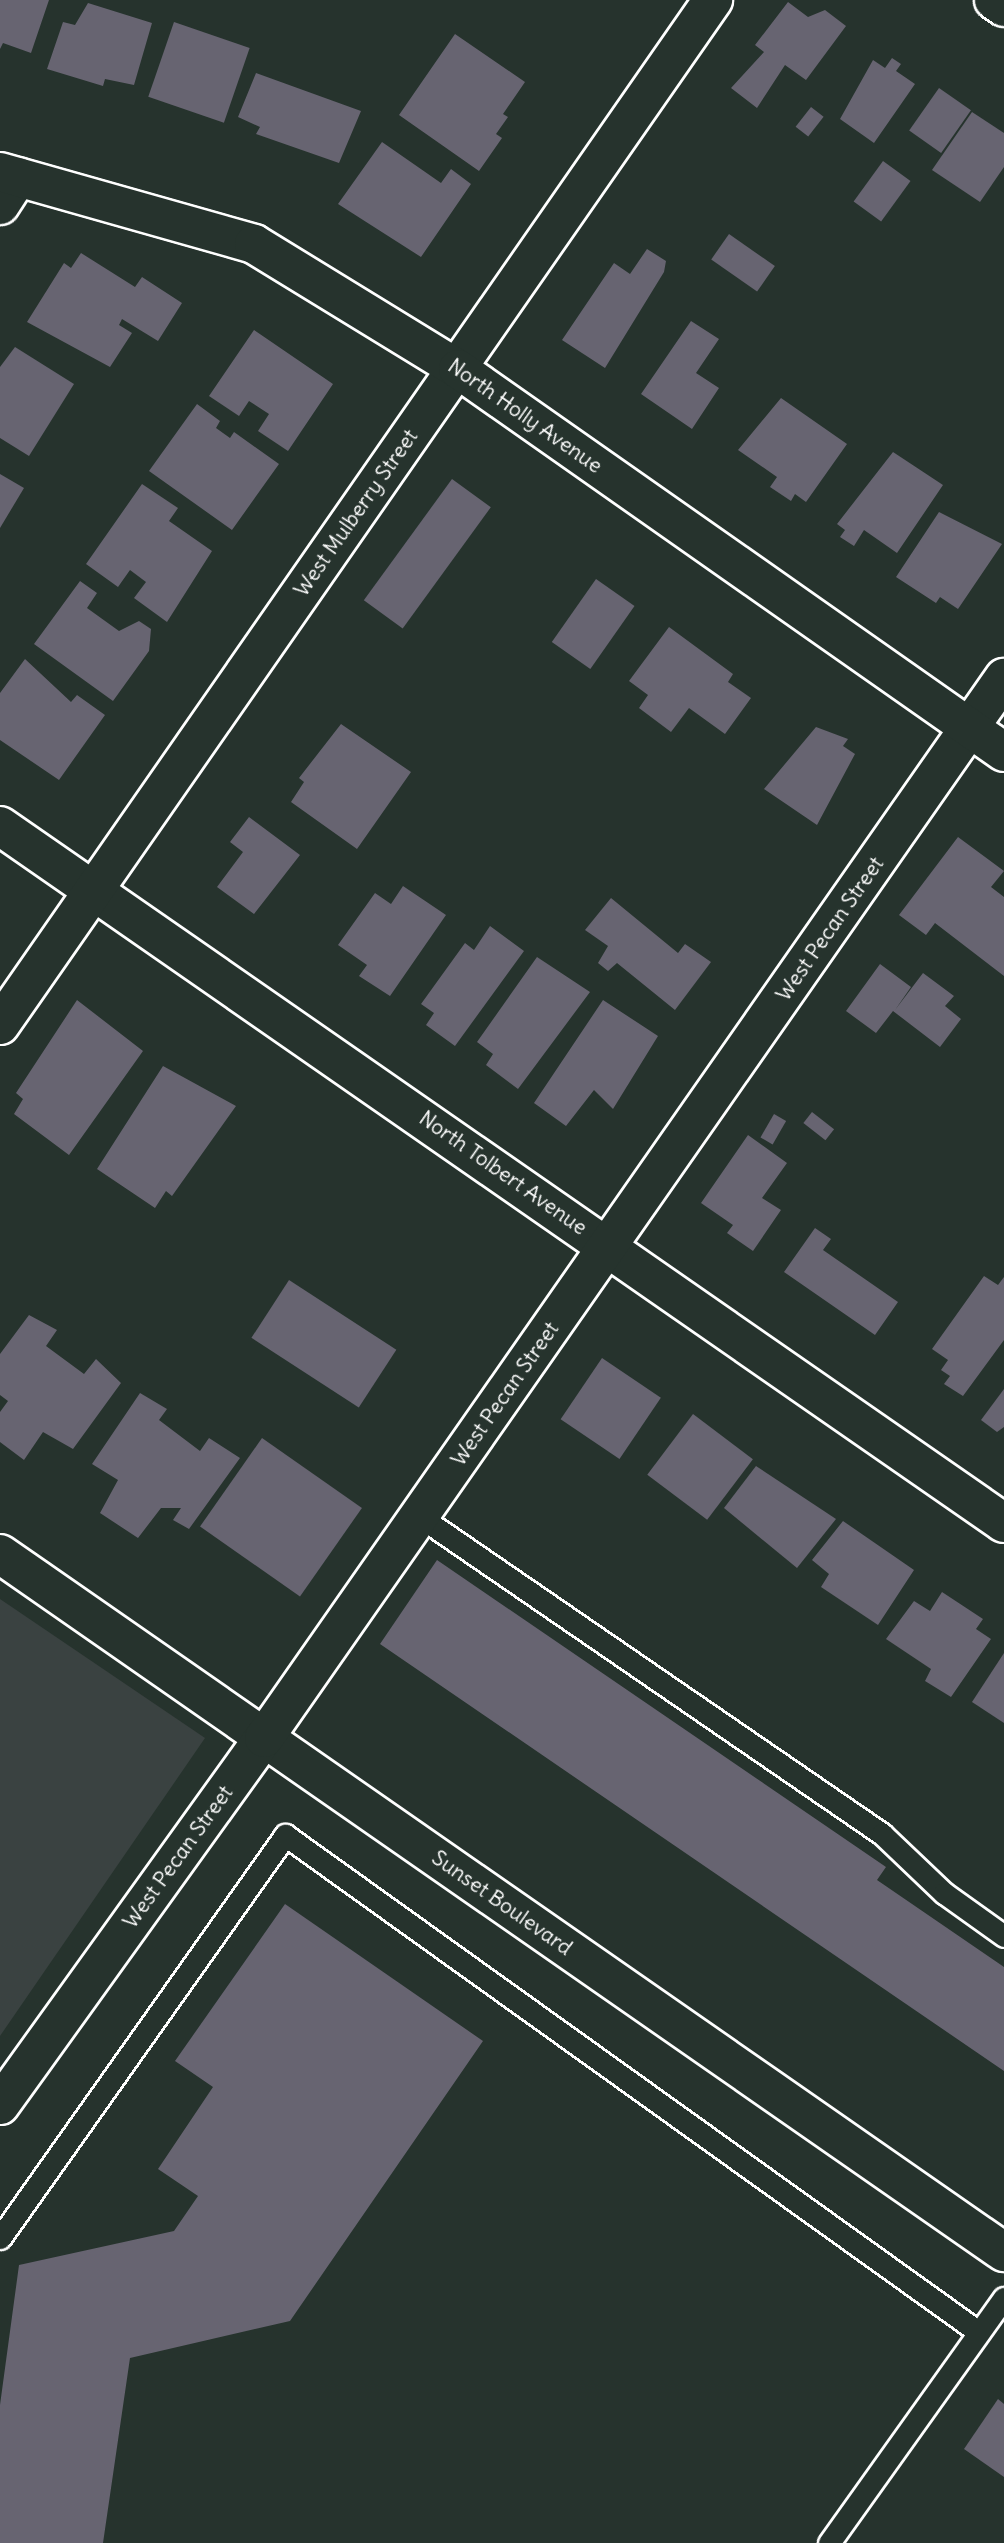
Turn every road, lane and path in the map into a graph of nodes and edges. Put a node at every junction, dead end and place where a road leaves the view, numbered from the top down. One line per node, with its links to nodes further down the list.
1 (713, 0): 5 (street, West Mulberry Street)
2 (995, 0): 3 (street)
3 (1004, 6)
4 (6, 185): 5 (street, North Holly Avenue)
5 (458, 369): 7 (street, North Holly Avenue); 10 (street, West Mulberry Street)
6 (1004, 678): 7 (street, West Pecan Street)
7 (970, 728): 8 (street, North Holly Avenue); 12 (street, West Pecan Street)
8 (1004, 752)
9 (0, 826): 10 (street, North Tolbert Avenue)
10 (93, 885): 11 (street, West Mulberry Street); 12 (street, North Tolbert Avenue)
11 (0, 1025)
12 (608, 1248): 13 (street, West Pecan Street); 14 (street, North Tolbert Avenue)
13 (419, 1517): 16 (street, West Pecan Street); 17 (lane)
14 (1004, 1523)
15 (0, 1554): 16 (street, Sunset Boulevard)
16 (264, 1738): 18 (street, West Pecan Street); 20 (street, Sunset Boulevard)
17 (1004, 1936)
18 (0, 2105)
19 (0, 2238): 22 (lane)
20 (1004, 2252)
21 (1004, 2298): 22 (lane)
22 (977, 2331): 23 (lane)
23 (829, 2543)

